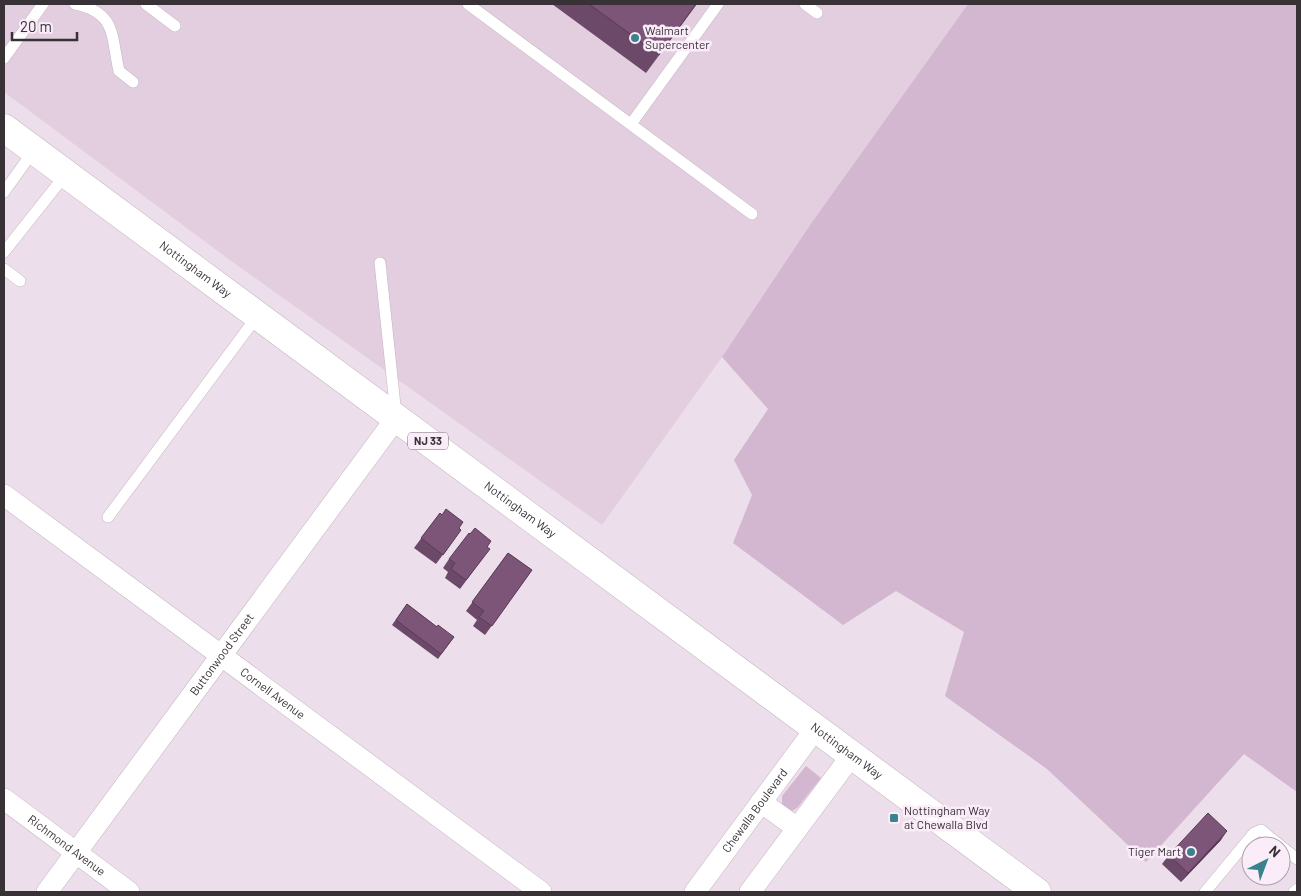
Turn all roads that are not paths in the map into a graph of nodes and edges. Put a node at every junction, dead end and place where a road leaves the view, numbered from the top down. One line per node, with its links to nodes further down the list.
1 (43, 4): 9 (lane)
2 (75, 4): 10 (lane)
3 (146, 4): 8 (lane)
4 (468, 4): 11 (lane)
5 (718, 4): 11 (lane)
6 (805, 4): 7 (lane)
7 (817, 13)
8 (175, 26)
9 (4, 58)
10 (134, 82)
11 (631, 124): 16 (lane)
12 (4, 128): 13 (main road, Nottingham Way / NJ 33)
13 (34, 150): 14 (main road, Nottingham Way / NJ 33); 15 (lane)
14 (66, 174): 17 (lane); 21 (main road, Nottingham Way / NJ 33)
15 (4, 192)
16 (752, 214)
17 (4, 252)
18 (380, 263): 22 (lane)
19 (4, 269): 20 (lane)
20 (20, 281)
21 (258, 315): 22 (main road, Nottingham Way / NJ 33); 24 (lane)
22 (396, 417): 25 (street, Buttonwood Street); 26 (main road, Nottingham Way / NJ 33)
23 (4, 495): 25 (street, Cornell Avenue)
24 (108, 517)
25 (220, 656): 31 (street, Buttonwood Street); 36 (street, Cornell Avenue)
26 (816, 728): 27 (main road, Nottingham Way / NJ 33); 29 (street, Chewalla Boulevard)
27 (852, 755): 30 (street); 39 (main road, Nottingham Way / NJ 33)
28 (4, 799): 31 (street, Richmond Avenue)
29 (761, 802): 30 (street); 37 (street, Chewalla Boulevard)
30 (797, 828): 38 (street)
31 (76, 853): 34 (street, Buttonwood Street); 35 (street, Richmond Avenue)
32 (1297, 859): 40 (lane)
33 (1297, 889): 41 (lane)
34 (47, 892)
35 (129, 892)
36 (541, 892)
37 (695, 892)
38 (750, 892)
39 (1037, 892)
40 (1205, 892)
41 (1294, 892)

